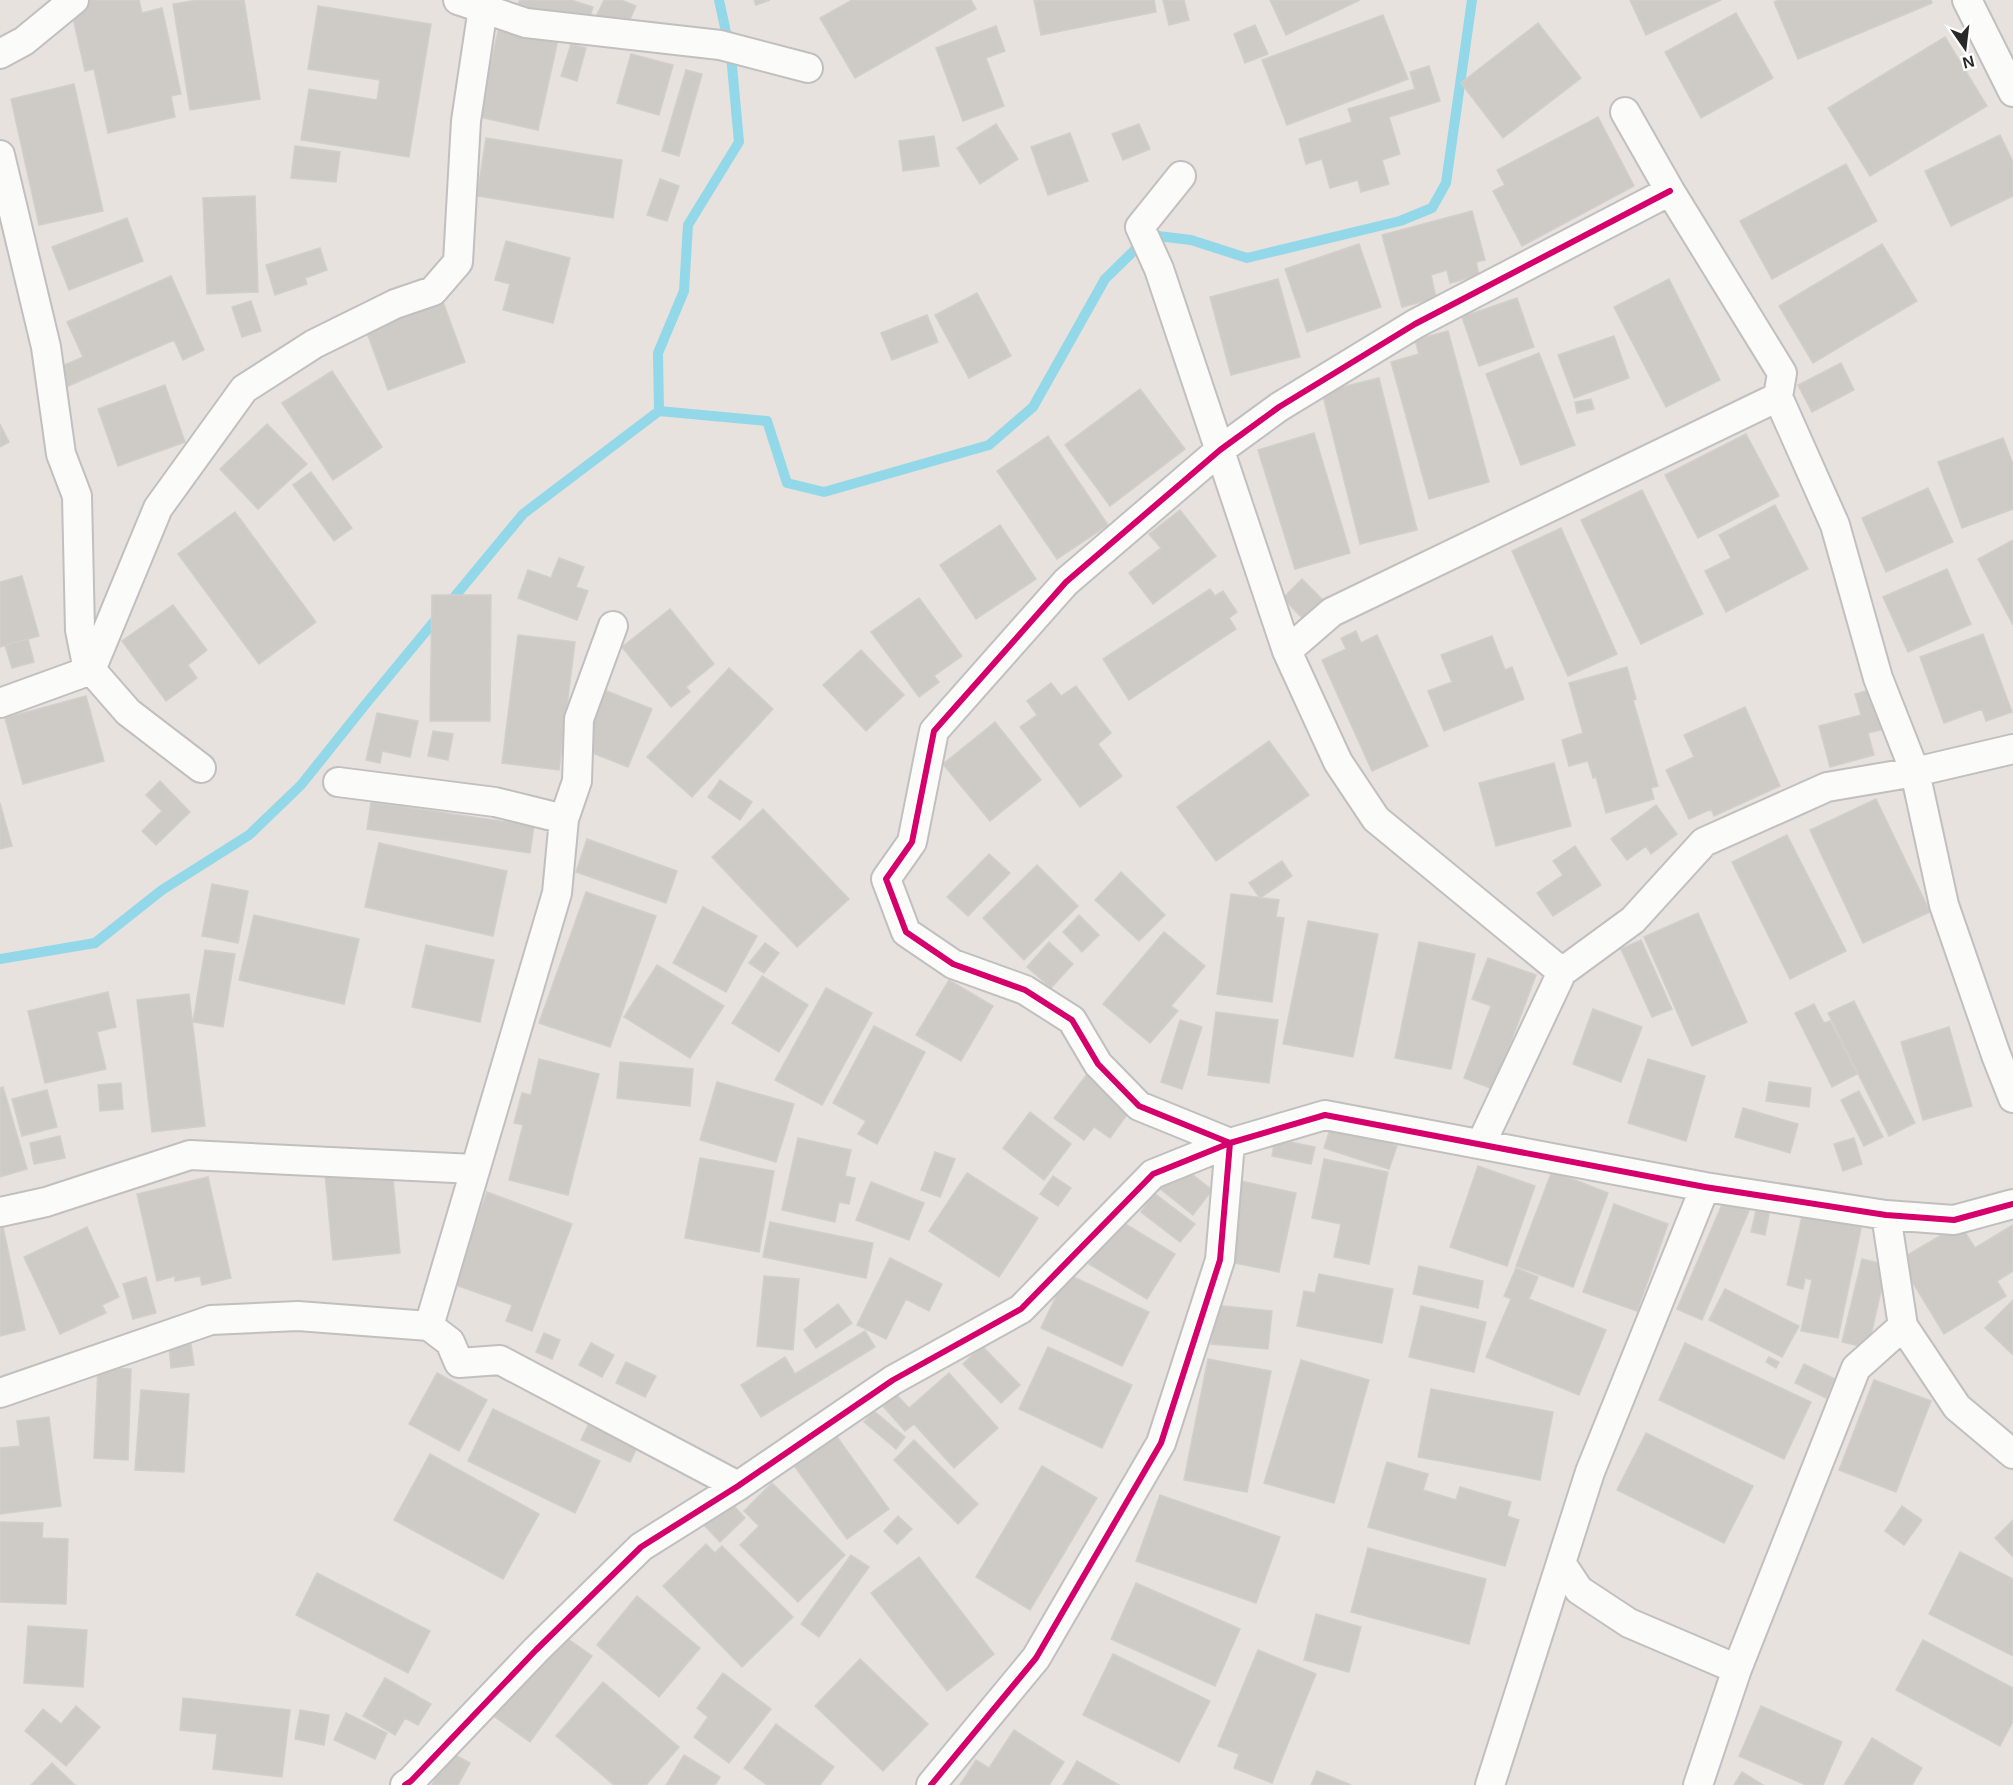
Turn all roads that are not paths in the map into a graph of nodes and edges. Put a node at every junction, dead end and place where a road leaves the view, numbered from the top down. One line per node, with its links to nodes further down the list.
1 (74, 0): 4 (street)
2 (1967, 0): 6 (street)
3 (471, 4): 5 (street); 15 (street)
4 (0, 54)
5 (808, 68)
6 (2013, 92)
7 (1625, 112): 10 (street)
8 (0, 155): 15 (street)
9 (1181, 176): 12 (street)
10 (1670, 191): 11 (street); 12 (street)
11 (1778, 397): 14 (street); 19 (street)
12 (1220, 450): 14 (street); 24 (street)
13 (613, 626): 21 (street)
14 (1287, 651): 22 (street)
15 (91, 670): 16 (street); 18 (street)
16 (0, 703)
17 (2013, 749): 19 (street)
18 (201, 768)
19 (1915, 772): 22 (street); 23 (street)
20 (338, 782): 21 (street)
21 (564, 819): 26 (street)
22 (1562, 972): 25 (street)
23 (2013, 1098)
24 (1230, 1143): 25 (street); 35 (street); 39 (street)
25 (1481, 1144): 27 (street)
26 (474, 1169): 29 (street); 31 (street)
27 (1705, 1187): 30 (street); 36 (street)
28 (2013, 1204): 30 (street)
29 (0, 1212)
30 (1886, 1215): 32 (street)
31 (429, 1326): 33 (street); 35 (street)
32 (1903, 1326): 34 (street); 37 (street)
33 (0, 1393)
34 (2013, 1454)
35 (738, 1486): 38 (street)
36 (1561, 1563): 37 (street); 40 (street)
37 (1737, 1669): 41 (street)
38 (405, 1785)
39 (931, 1785)
40 (1491, 1785)
41 (1698, 1785)

